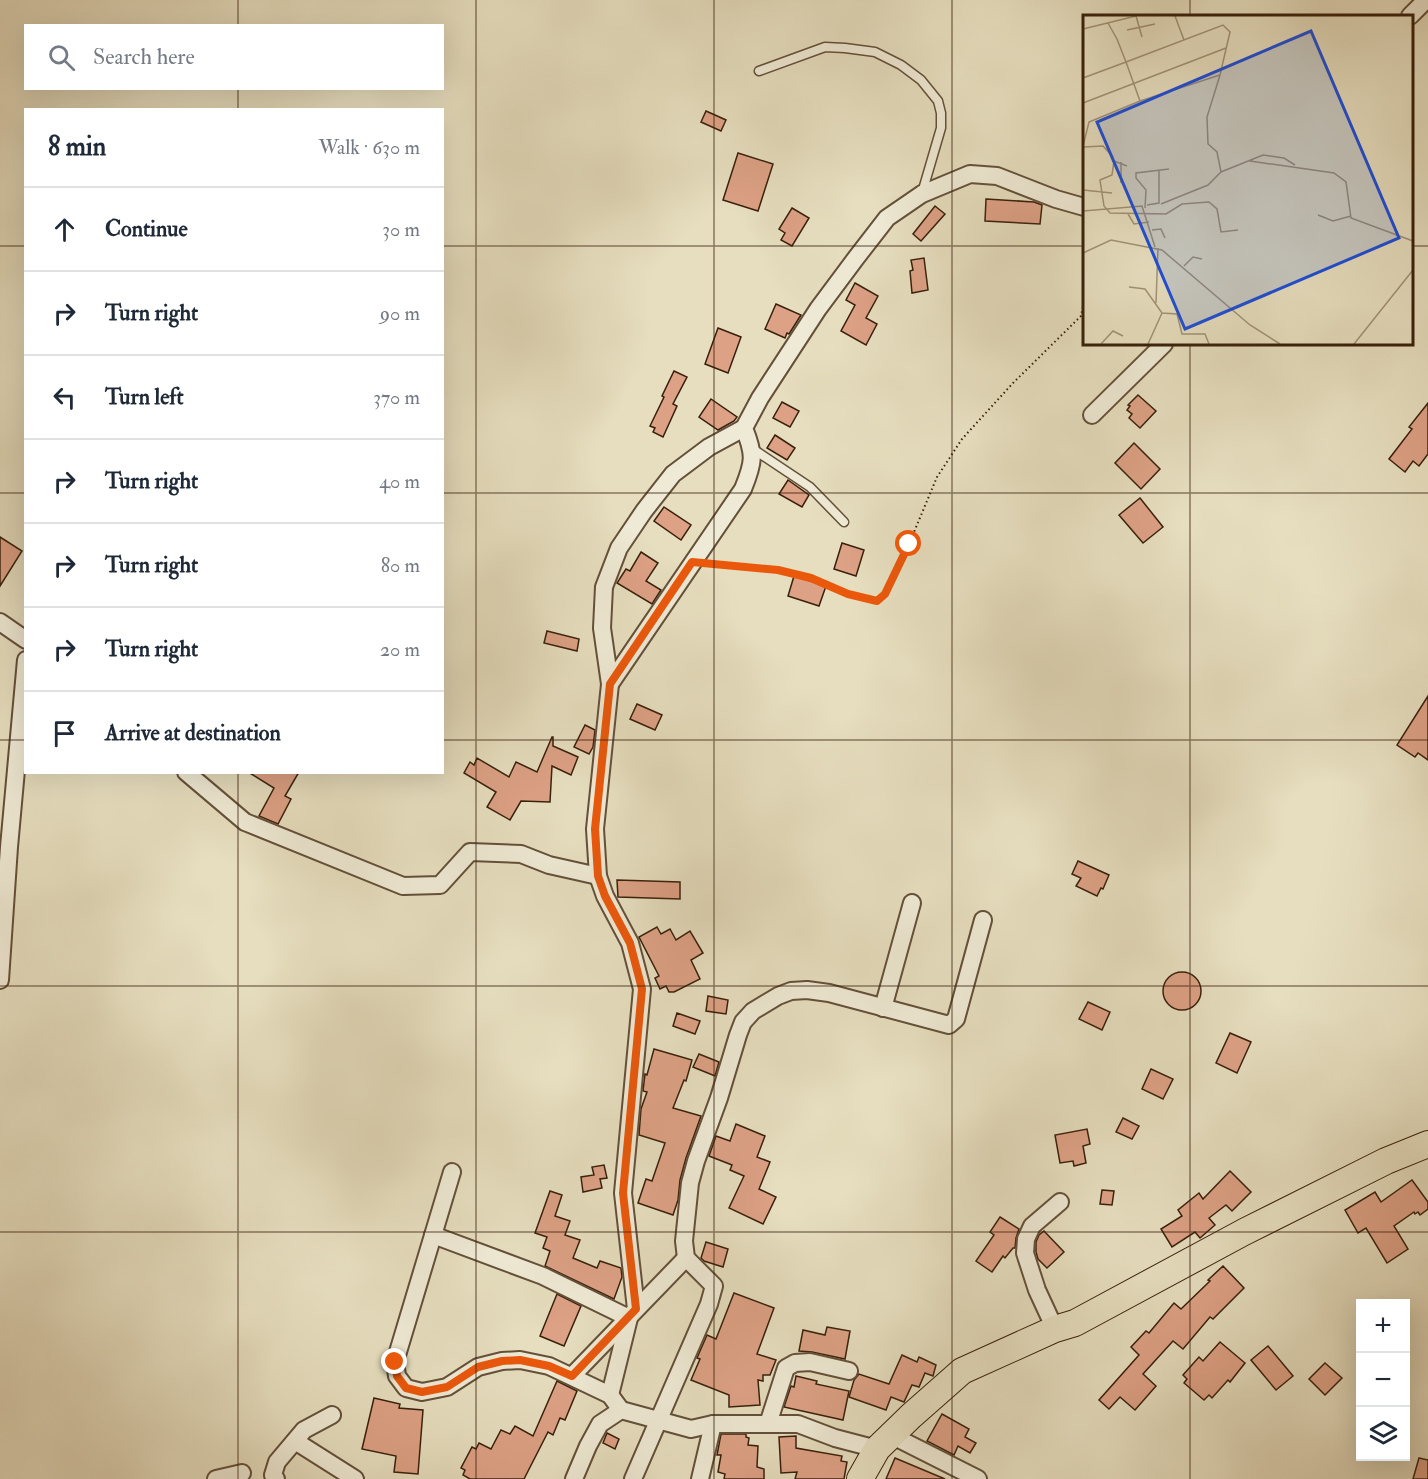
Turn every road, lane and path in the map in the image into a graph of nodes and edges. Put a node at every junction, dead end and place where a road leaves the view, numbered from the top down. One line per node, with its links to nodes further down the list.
1 (1426, 0): 2 (street)
2 (1411, 15)
3 (759, 71): 4 (lane)
4 (922, 194): 5 (street); 9 (street)
5 (1083, 207)
6 (1083, 306): 12 (path)
7 (1163, 345): 8 (street)
8 (1092, 415)
9 (744, 428): 10 (street); 16 (street)
10 (753, 449): 11 (lane); 12 (street)
11 (844, 522)
12 (692, 562): 16 (street)
13 (0, 622): 14 (street)
14 (24, 639)
15 (24, 682): 21 (street)
16 (610, 684): 18 (street)
17 (188, 774): 18 (street)
18 (598, 876): 28 (street)
19 (912, 903): 22 (street)
20 (983, 920): 22 (street)
21 (0, 980)
22 (883, 1008): 27 (street)
23 (1428, 1144): 29 (main road)
24 (452, 1172): 26 (street)
25 (1060, 1202): 29 (street)
26 (433, 1234): 28 (street); 31 (street)
27 (686, 1258): 28 (street); 35 (street)
28 (632, 1313): 31 (street); 32 (street)
29 (1055, 1329): 39 (main road)
30 (849, 1371): 36 (street)
31 (572, 1376): 32 (street)
32 (609, 1395): 33 (street)
33 (621, 1410): 35 (street); 44 (street)
34 (332, 1415): 38 (street)
35 (659, 1422): 37 (street); 45 (street)
36 (768, 1424): 37 (street); 39 (street)
37 (713, 1425): 46 (street)
38 (295, 1441): 42 (street); 43 (street)
39 (884, 1442): 47 (main road); 48 (street)
40 (242, 1473): 41 (street)
41 (216, 1479)
42 (276, 1479)
43 (354, 1479)
44 (574, 1479)
45 (633, 1479)
46 (700, 1479)
47 (860, 1479)
48 (978, 1479)

